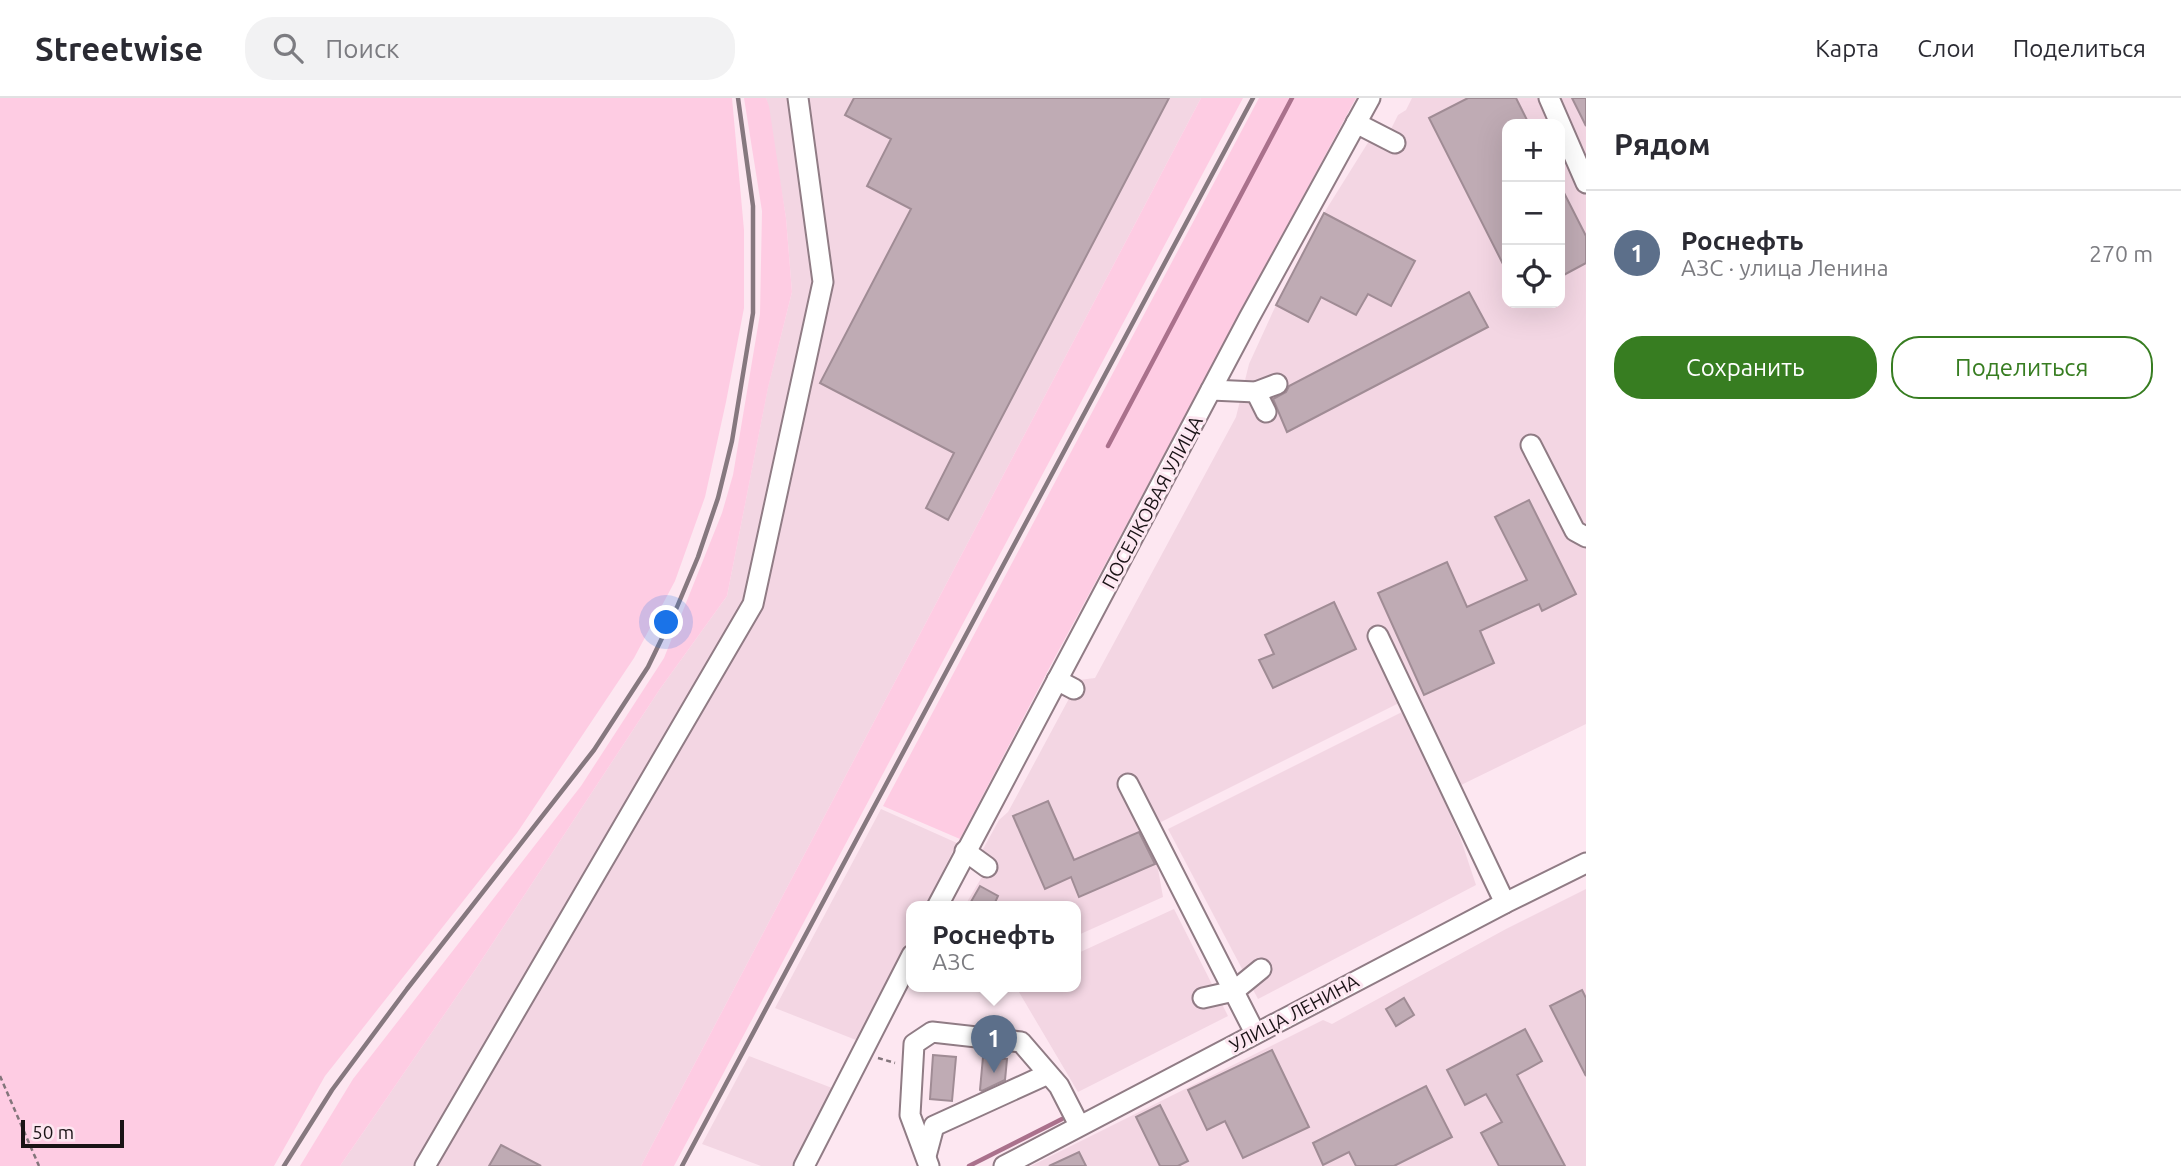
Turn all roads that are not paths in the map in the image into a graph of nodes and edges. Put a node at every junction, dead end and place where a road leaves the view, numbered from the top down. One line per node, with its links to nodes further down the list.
1 (798, 98): 28 (street)
2 (1370, 98): 4 (street, ПОСЕЛКОВАЯ УЛИЦА)
3 (1549, 98): 6 (street)
4 (1356, 123): 5 (street); 8 (street, ПОСЕЛКОВАЯ УЛИЦА)
5 (1395, 143)
6 (1586, 183)
7 (1277, 384): 9 (street)
8 (1211, 390): 9 (street); 15 (street, ПОСЕЛКОВАЯ УЛИЦА)
9 (1256, 392): 10 (street)
10 (1266, 412)
11 (1531, 445): 12 (street)
12 (1586, 537)
13 (1378, 636): 19 (street)
14 (1128, 784): 22 (street)
15 (965, 851): 17 (street); 18 (street, ПОСЕЛКОВАЯ УЛИЦА)
16 (1586, 863): 19 (street, УЛИЦА ЛЕНИНА)
17 (988, 867)
18 (940, 901)
19 (1505, 903): 24 (street, УЛИЦА ЛЕНИНА)
20 (906, 967): 29 (street)
21 (1261, 969): 22 (street)
22 (1234, 991): 23 (street); 24 (street)
23 (1203, 998)
24 (1255, 1033): 26 (street, УЛИЦА ЛЕНИНА)
25 (1048, 1074): 26 (street); 27 (street); 27 (street)
26 (1079, 1125): 30 (street, УЛИЦА ЛЕНИНА)
27 (928, 1161)
28 (425, 1166)
29 (804, 1166)
30 (1004, 1166)

